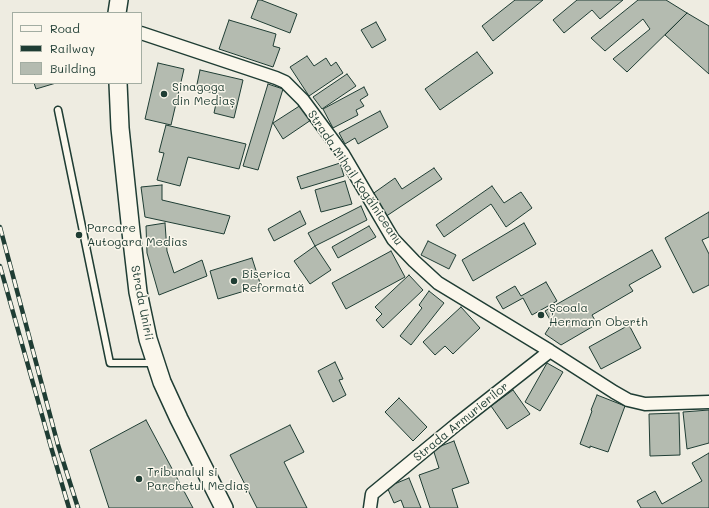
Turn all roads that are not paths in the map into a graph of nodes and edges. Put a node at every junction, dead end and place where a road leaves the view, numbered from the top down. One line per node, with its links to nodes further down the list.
1 (119, 0): 2 (main road)
2 (117, 12)
3 (142, 33): 6 (street, Strada Mihail Kogălniceanu)
4 (118, 84): 7 (main road, Strada Unirii)
5 (58, 110): 7 (lane)
6 (550, 350): 8 (street, Strada Mihail Kogălniceanu); 10 (street, Strada Armurierilor)
7 (156, 363): 9 (main road, Strada Unirii)
8 (709, 402)
9 (224, 508)
10 (370, 508)

